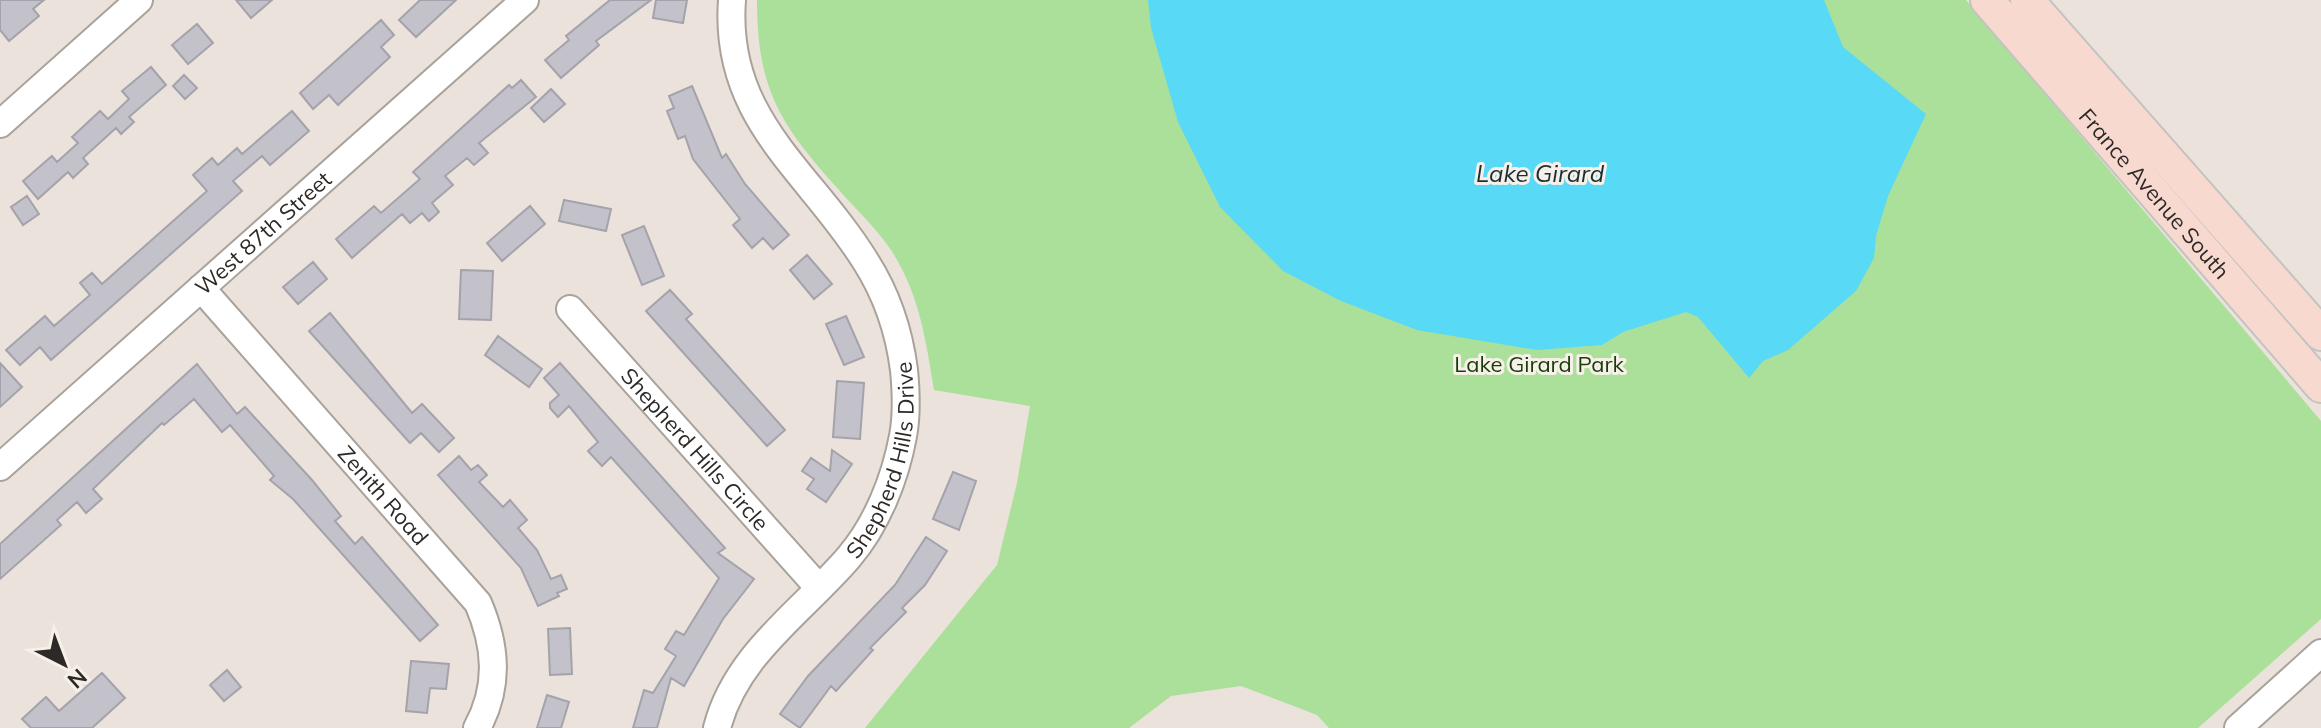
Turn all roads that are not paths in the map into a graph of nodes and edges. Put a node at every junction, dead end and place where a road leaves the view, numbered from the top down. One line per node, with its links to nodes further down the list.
1 (139, 0): 6 (street)
2 (525, 0): 9 (street, West 87th Street)
3 (732, 0): 14 (street, Shepherd Hills Drive)
4 (1987, 0): 7 (main road, France Avenue South)
5 (2027, 0): 8 (main road, France Avenue South)
6 (0, 124)
7 (2125, 162): 8 (main road); 12 (main road, France Avenue South)
8 (2236, 236): 11 (main road, France Avenue South)
9 (201, 288): 13 (street, West 87th Street); 16 (street, Zenith Road)
10 (570, 309): 14 (street, Shepherd Hills Circle)
11 (2321, 334)
12 (2321, 386)
13 (0, 467)
14 (819, 588): 17 (street, Shepherd Hills Drive)
15 (2321, 653): 18 (street)
16 (477, 728)
17 (717, 728)
18 (2238, 728)

